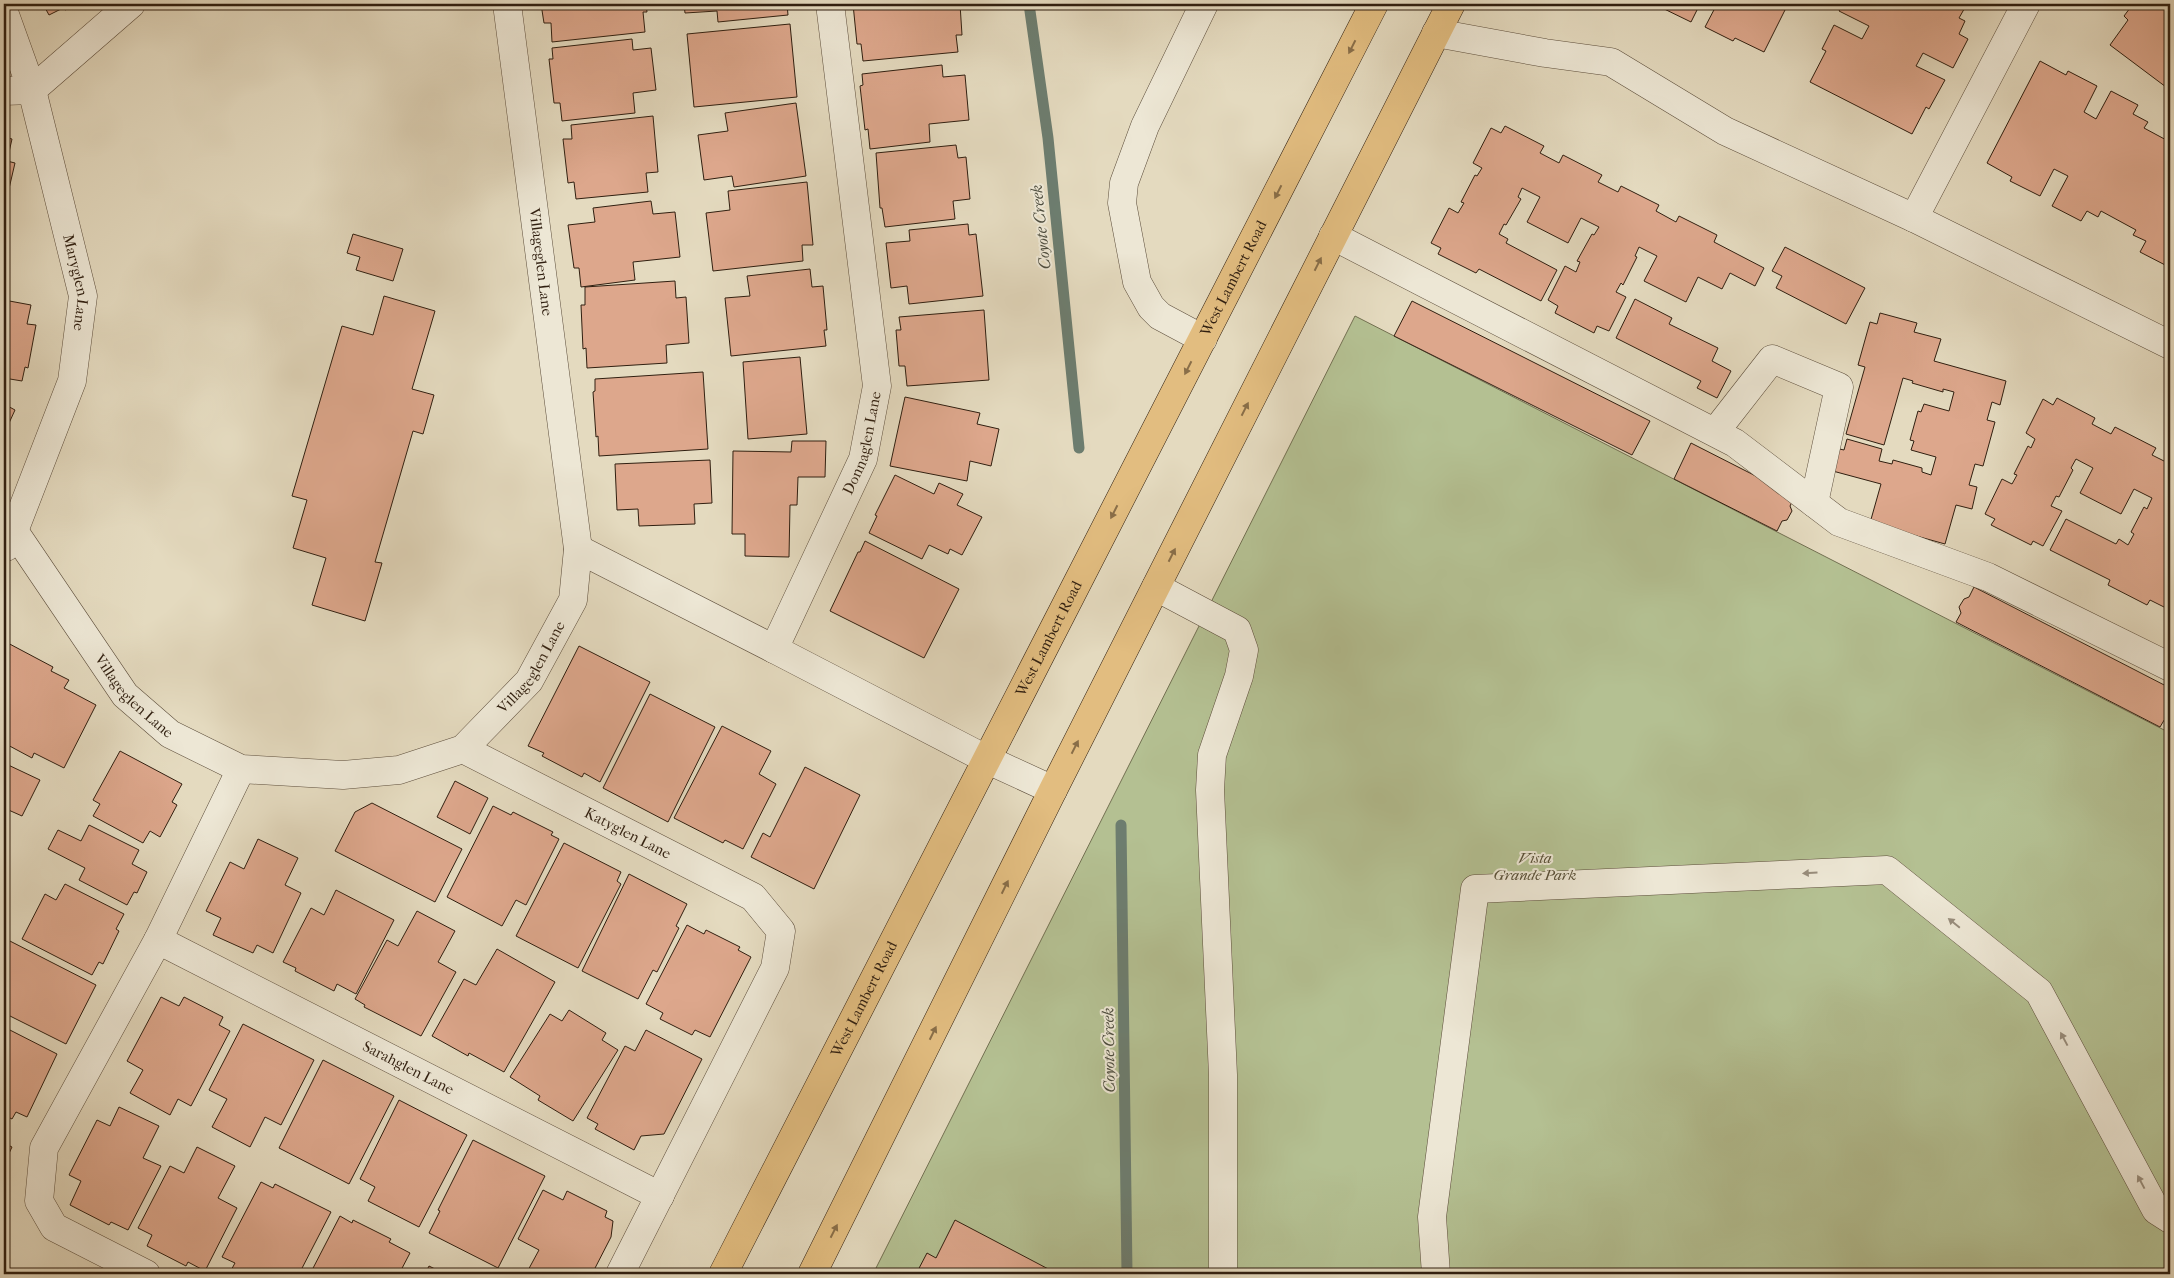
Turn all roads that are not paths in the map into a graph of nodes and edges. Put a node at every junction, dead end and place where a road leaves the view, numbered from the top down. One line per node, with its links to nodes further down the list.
1 (131, 4): 10 (street)
2 (508, 4): 19 (street, Villageglen Lane)
3 (830, 4): 21 (street, Donnaglen Lane)
4 (1204, 4): 14 (street)
5 (1374, 4): 14 (main road, West Lambert Road, one-way to 14)
6 (1451, 4): 9 (main road)
7 (2026, 4): 12 (street)
8 (4, 12): 10 (street, Maryglen Lane)
9 (1436, 33): 12 (street); 13 (main road)
10 (32, 90): 11 (street); 18 (street, Maryglen Lane)
11 (4, 91)
12 (1914, 218): 15 (street)
13 (1332, 236): 16 (street); 20 (main road, one-way to 13)
14 (1203, 339): 24 (main road, West Lambert Road, one-way to 24)
15 (2170, 345)
16 (1714, 432): 17 (street); 17 (street)
17 (1814, 502): 22 (street)
18 (7, 536): 25 (street, Villageglen Lane)
19 (578, 549): 21 (street); 23 (street, Villageglen Lane)
20 (1156, 586): 26 (main road, one-way to 20); 34 (street)
21 (774, 649): 24 (street)
22 (2170, 667)
23 (463, 749): 25 (street, Villageglen Lane); 28 (street, Katyglen Lane)
24 (988, 760): 26 (street); 32 (main road, West Lambert Road)
25 (241, 769): 27 (street)
26 (1053, 790): 33 (main road, one-way to 26)
27 (158, 940): 28 (street, Sarahglen Lane); 30 (street)
28 (660, 1196): 31 (street)
29 (2170, 1219): 35 (street, one-way to 35)
30 (146, 1274)
31 (620, 1274)
32 (723, 1274)
33 (812, 1274)
34 (1223, 1274)
35 (1436, 1274)

